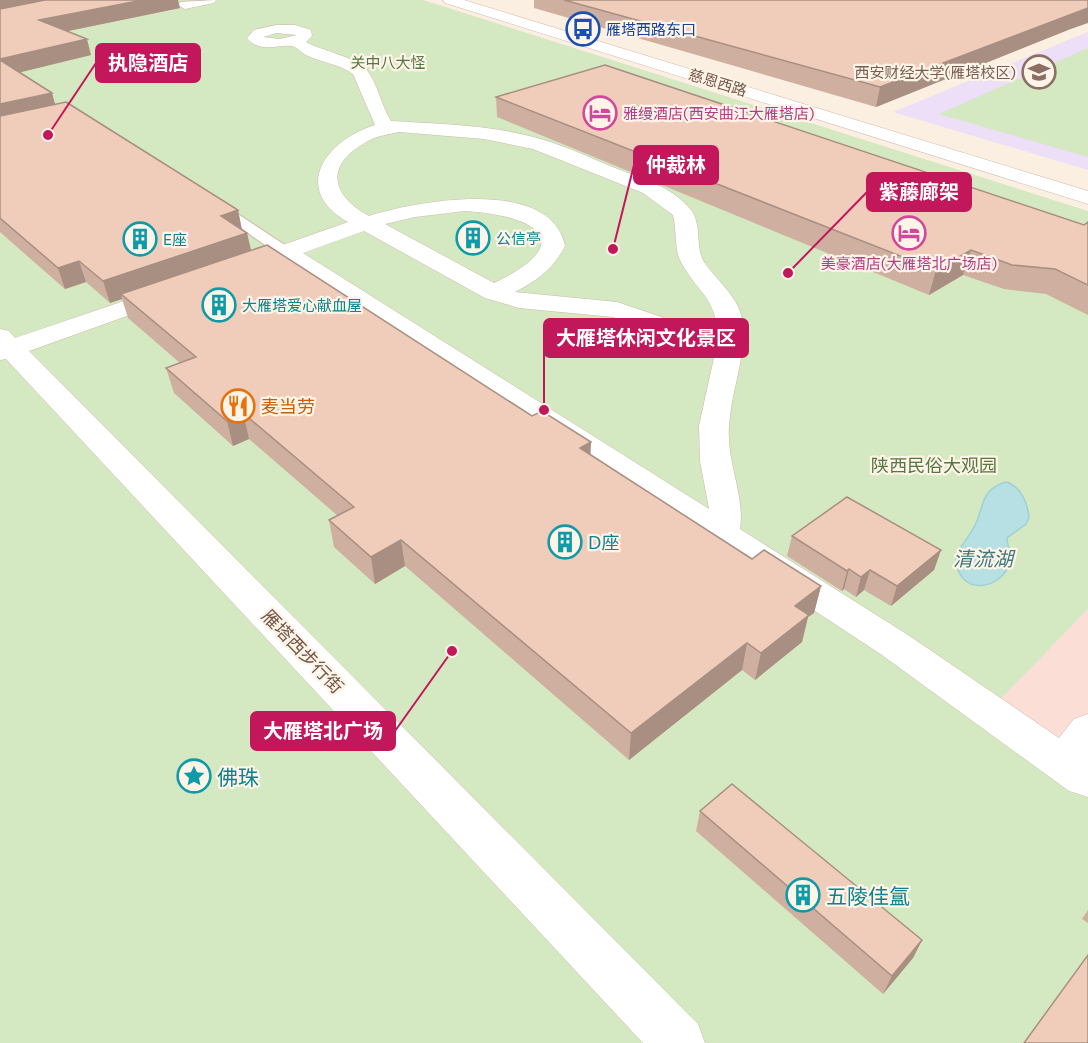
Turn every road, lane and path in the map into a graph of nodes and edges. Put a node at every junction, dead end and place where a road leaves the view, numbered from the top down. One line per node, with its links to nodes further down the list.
1 (209, 0): 3 (street)
2 (452, 0): 7 (street, 慈恩西路)
3 (185, 5)
4 (294, 41): 5 (street)
5 (383, 127): 8 (street); 14 (street)
6 (200, 194): 9 (lane)
7 (1088, 198)
8 (367, 224): 9 (street); 12 (street); 12 (street)
9 (285, 252): 10 (street); 15 (street)
10 (253, 264)
11 (187, 287): 13 (street)
12 (494, 293): 14 (street)
13 (4, 346): 18 (street, 雁塔西步行街)
14 (729, 350): 15 (street)
15 (723, 534): 17 (street)
16 (1088, 731): 17 (street)
17 (1086, 779)
18 (680, 1043)

